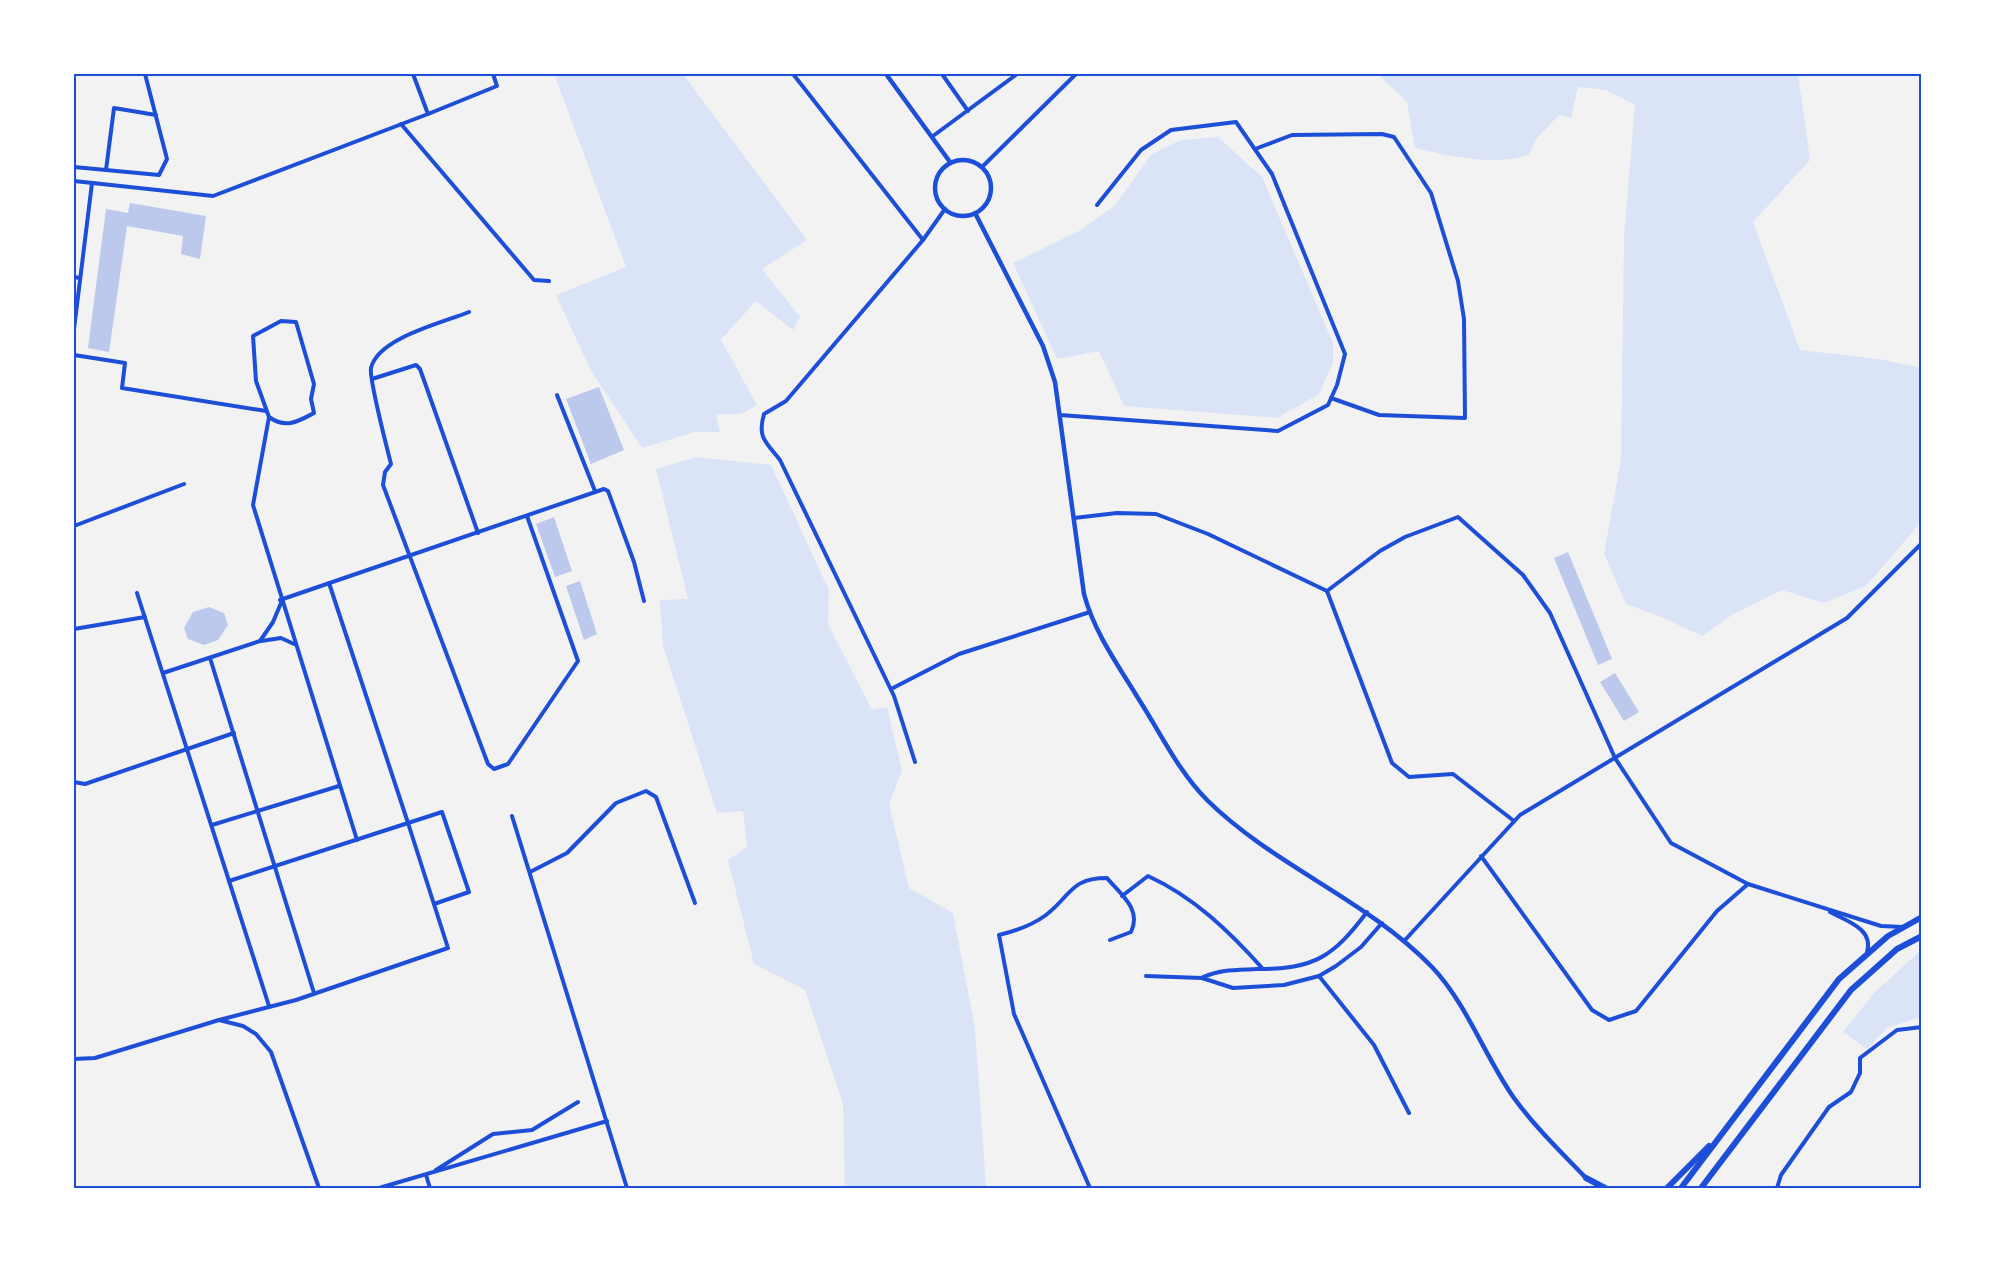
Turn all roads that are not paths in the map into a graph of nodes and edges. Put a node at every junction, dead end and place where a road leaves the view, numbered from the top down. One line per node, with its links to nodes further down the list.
1 (145, 74): 11 (street)
2 (413, 74): 10 (street)
3 (493, 74): 10 (street)
4 (793, 74): 24 (street)
5 (886, 74): 13 (street)
6 (942, 74): 9 (street)
7 (1017, 74): 9 (street)
8 (1074, 74): 17 (street)
9 (968, 111): 13 (street)
10 (428, 114): 12 (street)
11 (156, 115): 18 (street); 18 (street)
12 (401, 124): 20 (street); 27 (street)
13 (933, 136): 15 (street)
14 (1255, 149): 21 (street); 33 (street); 33 (street)
15 (950, 162): 17 (street); 22 (street)
16 (74, 166): 18 (street)
17 (982, 167): 23 (street)
18 (106, 170)
19 (74, 181): 20 (street)
20 (93, 183): 26 (street)
21 (1097, 205)
22 (945, 209): 23 (street); 24 (street)
23 (975, 213): 35 (street)
24 (923, 240): 56 (street)
25 (74, 277): 26 (street)
26 (80, 278): 29 (street)
27 (549, 281)
28 (469, 312): 31 (street)
29 (74, 330)
30 (74, 355): 34 (street)
31 (372, 379): 41 (street); 43 (street)
32 (557, 395): 37 (street)
33 (1331, 398): 35 (street)
34 (268, 414): 34 (street); 47 (street)
35 (1060, 415): 39 (street)
36 (184, 484): 40 (street)
37 (595, 491): 38 (street); 48 (street)
38 (527, 516): 41 (street); 43 (street)
39 (1074, 518): 45 (street); 49 (street)
40 (74, 526)
41 (478, 533): 43 (street)
42 (1922, 543): 59 (street)
43 (408, 556): 44 (street)
44 (329, 583): 47 (street); 66 (street)
45 (1327, 591): 59 (street); 65 (street)
46 (137, 593): 50 (street)
47 (281, 601): 52 (street); 53 (street)
48 (644, 601)
49 (1090, 612): 56 (street); 78 (street)
50 (145, 617): 51 (street); 55 (street)
51 (74, 629)
52 (260, 641): 53 (street); 54 (street)
53 (294, 644): 62 (street)
54 (210, 658): 55 (street); 57 (street)
55 (163, 673): 58 (street)
56 (891, 689): 60 (street)
57 (234, 733): 58 (street); 63 (street)
58 (187, 749): 61 (street); 67 (street)
59 (1615, 758): 65 (street); 73 (street)
60 (915, 762)
61 (74, 782)
62 (339, 786): 63 (street); 68 (street)
63 (259, 811): 67 (street); 70 (street)
64 (512, 816): 71 (street)
65 (1514, 821): 69 (street)
66 (408, 823): 68 (street); 76 (street); 76 (street)
67 (212, 825): 72 (street)
68 (357, 840): 70 (street)
69 (1481, 856): 73 (street); 84 (street)
70 (276, 866): 72 (street); 90 (street)
71 (530, 873): 75 (street); 97 (street)
72 (229, 881): 91 (street)
73 (1748, 884): 77 (street)
74 (1122, 896): 83 (street); 86 (street); 105 (street)
75 (695, 903)
76 (434, 904): 90 (street)
77 (1818, 906): 81 (street); 85 (street)
78 (1367, 911): 80 (street); 86 (street)
79 (1922, 917): 81 (main road)
80 (1382, 922): 84 (street); 88 (street)
81 (1904, 927): 85 (main road)
82 (1922, 936): 110 (main road)
83 (1110, 940)
84 (1405, 940): 100 (street)
85 (1866, 955): 98 (main road)
86 (1264, 969): 89 (street)
87 (1146, 976): 89 (street)
88 (1319, 976): 89 (street); 96 (street)
89 (1202, 978)
90 (314, 993): 91 (street)
91 (269, 1006): 92 (street)
92 (219, 1020): 94 (street); 101 (street)
93 (1922, 1027): 111 (street)
94 (74, 1059)
95 (578, 1102): 99 (street)
96 (1409, 1113)
97 (607, 1121): 99 (street); 104 (street)
98 (1719, 1138): 108 (main road); 109 (main road)
99 (428, 1174): 102 (street); 103 (street)
100 (1587, 1178): 106 (street); 107 (main road)
101 (319, 1188)
102 (379, 1188)
103 (430, 1188)
104 (627, 1188)
105 (1090, 1188)
106 (1598, 1188)
107 (1605, 1188)
108 (1667, 1188)
109 (1681, 1188)
110 (1701, 1188)
111 (1778, 1188)

